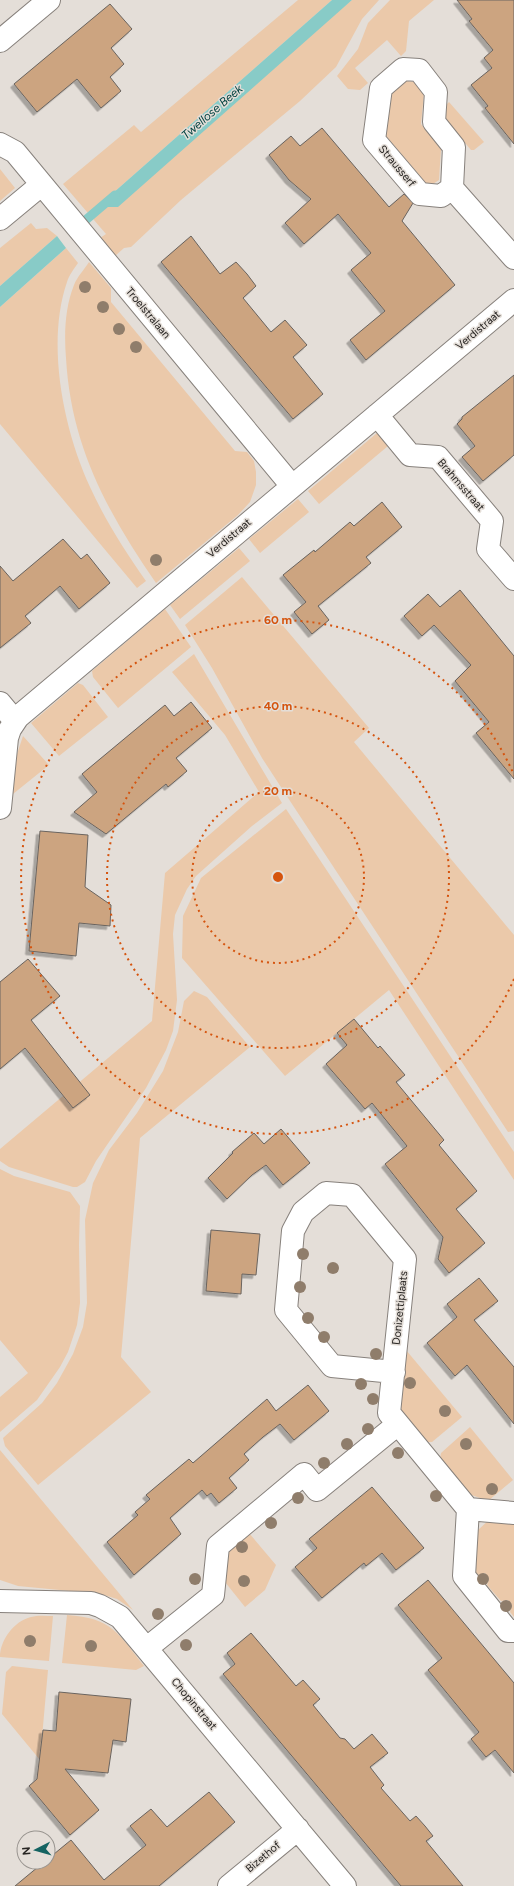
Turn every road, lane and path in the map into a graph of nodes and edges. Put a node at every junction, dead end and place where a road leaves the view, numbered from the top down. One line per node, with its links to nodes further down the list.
1 (49, 0): 2 (street)
2 (0, 41)
3 (0, 144): 4 (street, Troelstralaan)
4 (42, 185): 6 (street); 10 (street, Troelstralaan)
5 (452, 188): 5 (street, Strausserf); 7 (street)
6 (0, 219)
7 (514, 258)
8 (514, 300): 9 (street, Verdistraat)
9 (377, 415): 10 (street, Verdistraat); 11 (street, Brahmsstraat)
10 (292, 486): 13 (street, Verdistraat)
11 (514, 579)
12 (0, 703): 13 (street)
13 (15, 721): 14 (street, Verdistraat)
14 (0, 808)
15 (394, 1372): 15 (street, Donizettiplaats); 16 (street, Donizettiplaats)
16 (398, 1424): 17 (street, Donizettiplaats); 21 (street)
17 (468, 1509): 18 (street); 20 (street)
18 (514, 1513)
19 (0, 1601): 21 (street, Chopinstraat)
20 (514, 1631)
21 (147, 1648): 22 (street, Chopinstraat)
22 (298, 1829): 23 (street, Bizethof); 24 (street, Chopinstraat)
23 (229, 1886)
24 (345, 1886)

